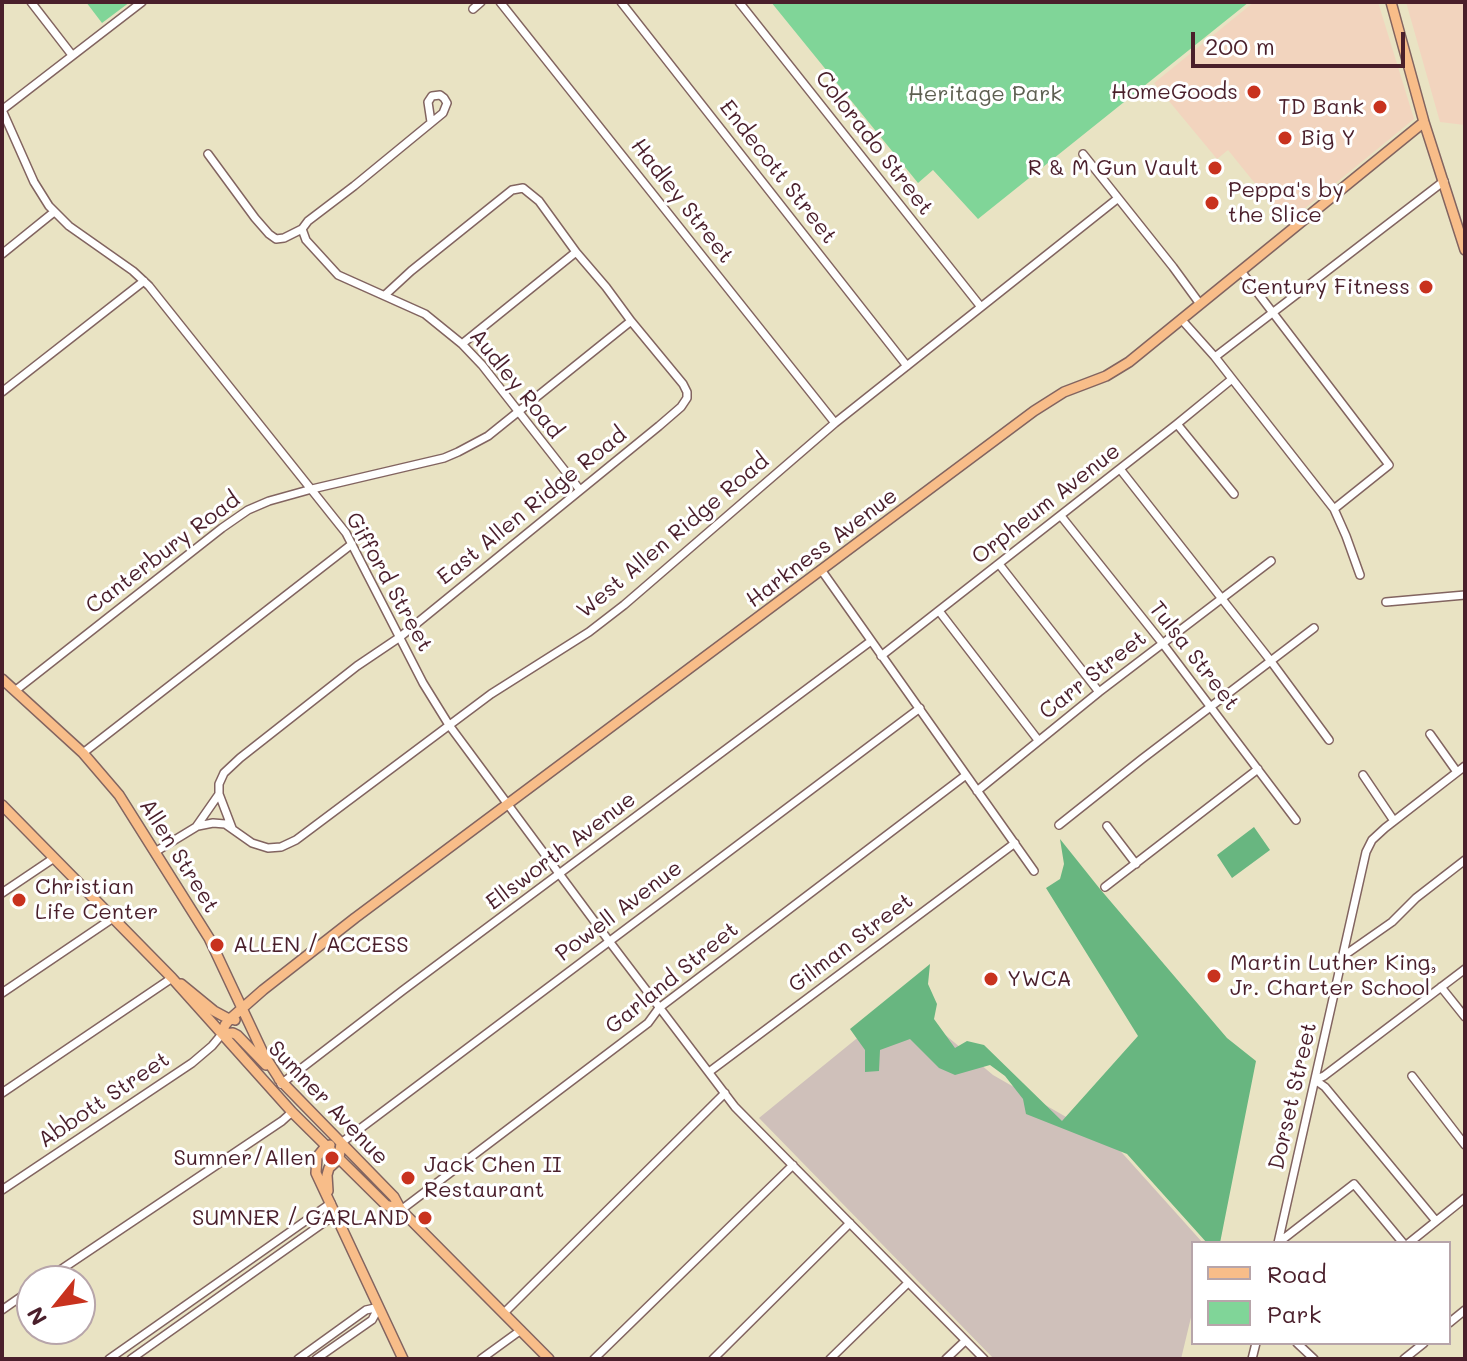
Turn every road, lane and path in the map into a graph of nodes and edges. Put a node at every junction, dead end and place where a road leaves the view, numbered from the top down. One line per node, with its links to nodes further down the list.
1 (31, 2): 9 (street)
2 (142, 2): 9 (street)
3 (481, 2): 8 (street)
4 (500, 2): 36 (street, Hadley Street)
5 (621, 2): 32 (street, Endecott Street)
6 (739, 2): 26 (street, Colorado Street)
7 (1391, 2): 12 (main road)
8 (473, 9)
9 (72, 55): 10 (street)
10 (2, 110): 17 (street, Gifford Street)
11 (431, 122): 18 (street)
12 (1424, 122): 15 (main road); 22 (main road, Harkness Avenue)
13 (208, 154): 18 (street)
14 (1083, 154): 16 (street)
15 (1444, 181): 19 (main road); 27 (street)
16 (1117, 199): 25 (street); 26 (street, West Allen Ridge Road)
17 (54, 212): 21 (street); 23 (street, Gifford Street)
18 (302, 229): 24 (street, Audley Road)
19 (1465, 250)
20 (576, 252): 24 (street, East Allen Ridge Road); 29 (street, East Allen Ridge Road); 30 (street)
21 (2, 254)
22 (1241, 271): 25 (main road, Harkness Avenue); 27 (street)
23 (144, 281): 34 (street); 39 (street, Gifford Street)
24 (385, 295): 30 (street, Audley Road)
25 (1200, 304): 28 (main road, Harkness Avenue)
26 (981, 307): 32 (street, West Allen Ridge Road)
27 (1273, 312): 31 (street); 42 (street)
28 (1181, 319): 31 (street); 47 (main road, Harkness Avenue)
29 (631, 321): 35 (street, Canterbury Road); 40 (street, East Allen Ridge Road)
30 (462, 344): 35 (street, Audley Road)
31 (1215, 357): 33 (street)
32 (907, 366): 36 (street, West Allen Ridge Road)
33 (1232, 379): 37 (street, Orpheum Avenue); 42 (street)
34 (2, 392)
35 (518, 411): 39 (street, Canterbury Road); 40 (street, Audley Road)
36 (835, 423): 64 (street, West Allen Ridge Road)
37 (1177, 424): 38 (street, Orpheum Avenue); 41 (street)
38 (1120, 469): 43 (street, Orpheum Avenue); 50 (street)
39 (312, 489): 44 (street, Gifford Street); 60 (street, Canterbury Road)
40 (580, 490): 54 (street, East Allen Ridge Road)
41 (1234, 494)
42 (1334, 509): 48 (street)
43 (1061, 516): 46 (street, Orpheum Avenue); 56 (street, Tulsa Street)
44 (352, 544): 54 (street, Gifford Street); 68 (street)
45 (1271, 561): 50 (street, Carr Street)
46 (999, 564): 52 (street, Orpheum Avenue); 61 (street)
47 (822, 571): 55 (street); 77 (main road, Harkness Avenue)
48 (1360, 575)
49 (1465, 595): 51 (street)
50 (1221, 599): 56 (street, Carr Street); 58 (street)
51 (1386, 602)
52 (939, 611): 57 (street, Orpheum Avenue); 66 (street)
53 (1314, 628): 58 (street)
54 (400, 637): 64 (street, Gifford Street); 75 (street, East Allen Ridge Road)
55 (871, 641): 57 (street); 90 (street, Ellsworth Avenue)
56 (1163, 644): 61 (street, Carr Street); 62 (street, Tulsa Street)
57 (881, 656): 63 (street)
58 (1270, 660): 62 (street); 67 (street)
59 (2, 679): 60 (main road, Allen Street)
60 (16, 690): 68 (main road, Allen Street)
61 (1099, 692): 66 (street, Carr Street)
62 (1210, 707): 70 (street, Tulsa Street); 80 (street)
63 (920, 708): 72 (street); 94 (street, Powell Avenue)
64 (449, 725): 77 (street, Gifford Street); 83 (street, West Allen Ridge Road)
65 (1430, 734): 71 (street)
66 (1038, 740): 74 (street, Carr Street)
67 (1329, 740)
68 (83, 753): 85 (main road, Allen Street)
69 (1465, 766): 71 (street, Dorset Street)
70 (1258, 769): 78 (street, Tulsa Street); 88 (street)
71 (1457, 772): 79 (street, Dorset Street)
72 (966, 775): 74 (street); 100 (street, Garland Street)
73 (1363, 775): 79 (street)
74 (977, 791): 84 (street)
75 (219, 794): 82 (street, East Allen Ridge Road); 83 (street)
76 (2, 805): 86 (main road, Sumner Avenue)
77 (508, 805): 90 (street, Gifford Street); 101 (main road, Harkness Avenue)
78 (1296, 820)
79 (1394, 821): 95 (street, Dorset Street)
80 (1059, 825)
81 (1107, 826): 88 (street)
82 (196, 827): 83 (street, West Allen Ridge Road); 85 (street, East Allen Ridge Road)
83 (232, 828)
84 (1015, 843): 89 (street); 105 (street, Gilman Street)
85 (155, 852): 101 (main road, Allen Street)
86 (54, 858): 92 (street); 93 (main road, Sumner Avenue)
87 (1465, 860): 95 (street)
88 (1136, 864): 91 (street)
89 (1034, 871)
90 (560, 873): 94 (street, Gifford Street); 108 (street, Ellsworth Avenue)
91 (1105, 887)
92 (2, 893)
93 (113, 918): 97 (main road, Sumner Avenue); 99 (street)
94 (609, 941): 100 (street, Gifford Street); 113 (street, Powell Avenue)
95 (1342, 957): 107 (street, Dorset Street)
96 (1465, 969): 98 (street)
97 (172, 978): 103 (main road, Sumner Avenue); 104 (main road, Sumner Avenue); 110 (street)
98 (1441, 987): 102 (street); 107 (street)
99 (2, 993)
100 (659, 1008): 105 (street, Gifford Street); 121 (street, Garland Street)
101 (243, 1009): 103 (main road, Harkness Avenue); 108 (main road, Allen Street)
102 (1465, 1017)
103 (234, 1019): 104 (main road)
104 (222, 1034): 108 (main road, Sumner Avenue); 109 (main road, Sumner Avenue); 118 (street, Abbott Street)
105 (709, 1072): 111 (street, Gifford Street)
106 (1412, 1076): 114 (street)
107 (1315, 1080): 123 (street); 125 (street, Dorset Street)
108 (282, 1083): 109 (street, Ellsworth Avenue); 113 (main road, Sumner Avenue)
109 (273, 1091): 112 (main road, Sumner Avenue)
110 (2, 1093)
111 (725, 1093): 117 (street, Gifford Street); 134 (street)
112 (292, 1112): 115 (main road, Sumner Avenue); 129 (street)
113 (341, 1143): 115 (main road); 116 (main road); 121 (main road, Sumner Avenue)
114 (1465, 1145)
115 (326, 1146): 116 (main road, Sumner Avenue); 120 (main road)
116 (339, 1159): 120 (main road); 121 (main road, Sumner Avenue)
117 (793, 1165): 124 (street, Gifford Street); 146 (street)
118 (2, 1190)
119 (1465, 1198): 123 (street)
120 (330, 1201): 122 (main road); 131 (street)
121 (401, 1210): 134 (main road, Sumner Avenue)
122 (336, 1214): 132 (main road); 133 (street)
123 (1436, 1221): 128 (street)
124 (850, 1223): 130 (street, Gifford Street); 147 (street)
125 (1278, 1241)
126 (1281, 1241): 127 (street)
127 (1401, 1241)
128 (1411, 1241)
129 (68, 1265)
130 (908, 1283): 136 (street, Gifford Street); 148 (street)
131 (189, 1303): 133 (street); 139 (street)
132 (379, 1307): 141 (street); 142 (street); 143 (main road)
133 (195, 1313): 140 (street)
134 (504, 1313): 135 (main road, Sumner Avenue)
135 (521, 1330): 144 (street); 145 (main road, Sumner Avenue)
136 (965, 1341): 149 (street); 150 (street, Gifford Street)
137 (1299, 1345): 151 (street)
138 (1422, 1345): 152 (street)
139 (109, 1359)
140 (131, 1359)
141 (298, 1359)
142 (316, 1359)
143 (403, 1359)
144 (481, 1359)
145 (549, 1359)
146 (594, 1359)
147 (713, 1359)
148 (830, 1359)
149 (946, 1359)
150 (984, 1359)
151 (1314, 1359)
152 (1404, 1359)

